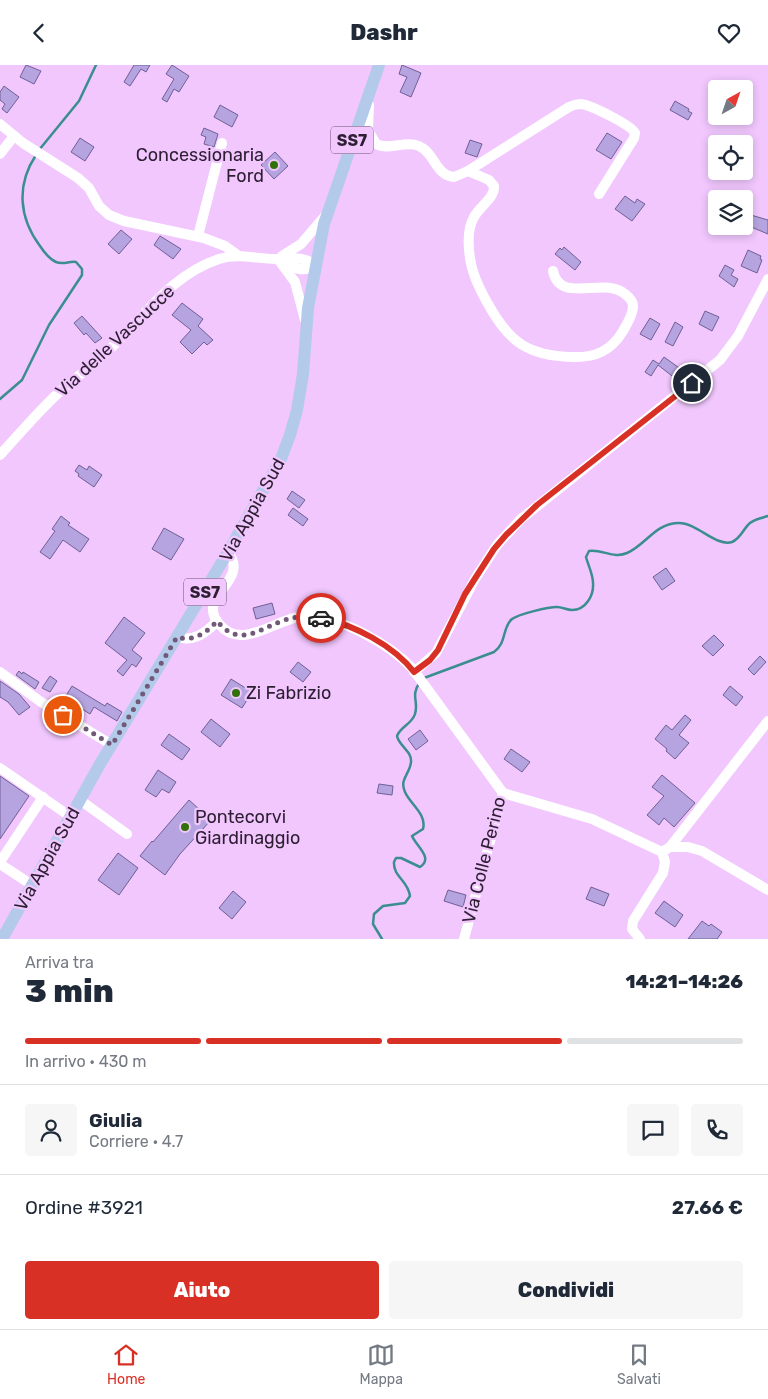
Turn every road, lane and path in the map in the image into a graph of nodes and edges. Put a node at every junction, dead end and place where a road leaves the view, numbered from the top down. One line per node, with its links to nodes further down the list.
1 (379, 65): 2 (main road, Via Appia Sud / SS7)
2 (373, 82): 7 (street); 9 (main road, Via Appia Sud / SS7)
3 (0, 124): 4 (street)
4 (14, 136): 6 (street); 10 (street)
5 (222, 143): 10 (street)
6 (0, 154)
7 (468, 171): 8 (street); 14 (street)
8 (599, 194)
9 (326, 215): 12 (street); 13 (main road, Via Appia Sud / SS7)
10 (198, 236): 11 (street)
11 (239, 256): 12 (street, Via delle Vascucce); 17 (street, Via delle Vascucce)
12 (276, 259): 13 (street, Via delle Vascucce); 16 (street)
13 (315, 265): 16 (main road, Via Appia Sud / SS7)
14 (553, 271)
15 (768, 279): 22 (street)
16 (306, 324): 18 (main road, Via Appia Sud / SS7)
17 (0, 455)
18 (228, 552): 19 (street); 20 (main road, Via Appia Sud / SS7)
19 (217, 621): 20 (street); 22 (street, Via Colle Perino)
20 (177, 637): 24 (main road, Via Appia Sud / SS7)
21 (0, 672): 24 (street)
22 (415, 673): 26 (street, Via Colle Perino)
23 (768, 721): 31 (street)
24 (112, 745): 28 (main road, Via Appia Sud / SS7)
25 (0, 769): 27 (street)
26 (503, 793): 31 (street); 36 (street, Via Colle Perino)
27 (43, 797): 29 (street); 32 (street)
28 (80, 801): 29 (main road, Via Appia Sud / SS7); 30 (street)
29 (71, 817): 33 (main road, Via Appia Sud / SS7)
30 (127, 834)
31 (666, 849): 34 (street); 37 (street)
32 (0, 863): 33 (street)
33 (32, 885): 35 (main road, Via Appia Sud / SS7)
34 (768, 890)
35 (2, 939)
36 (464, 939)
37 (640, 939)

